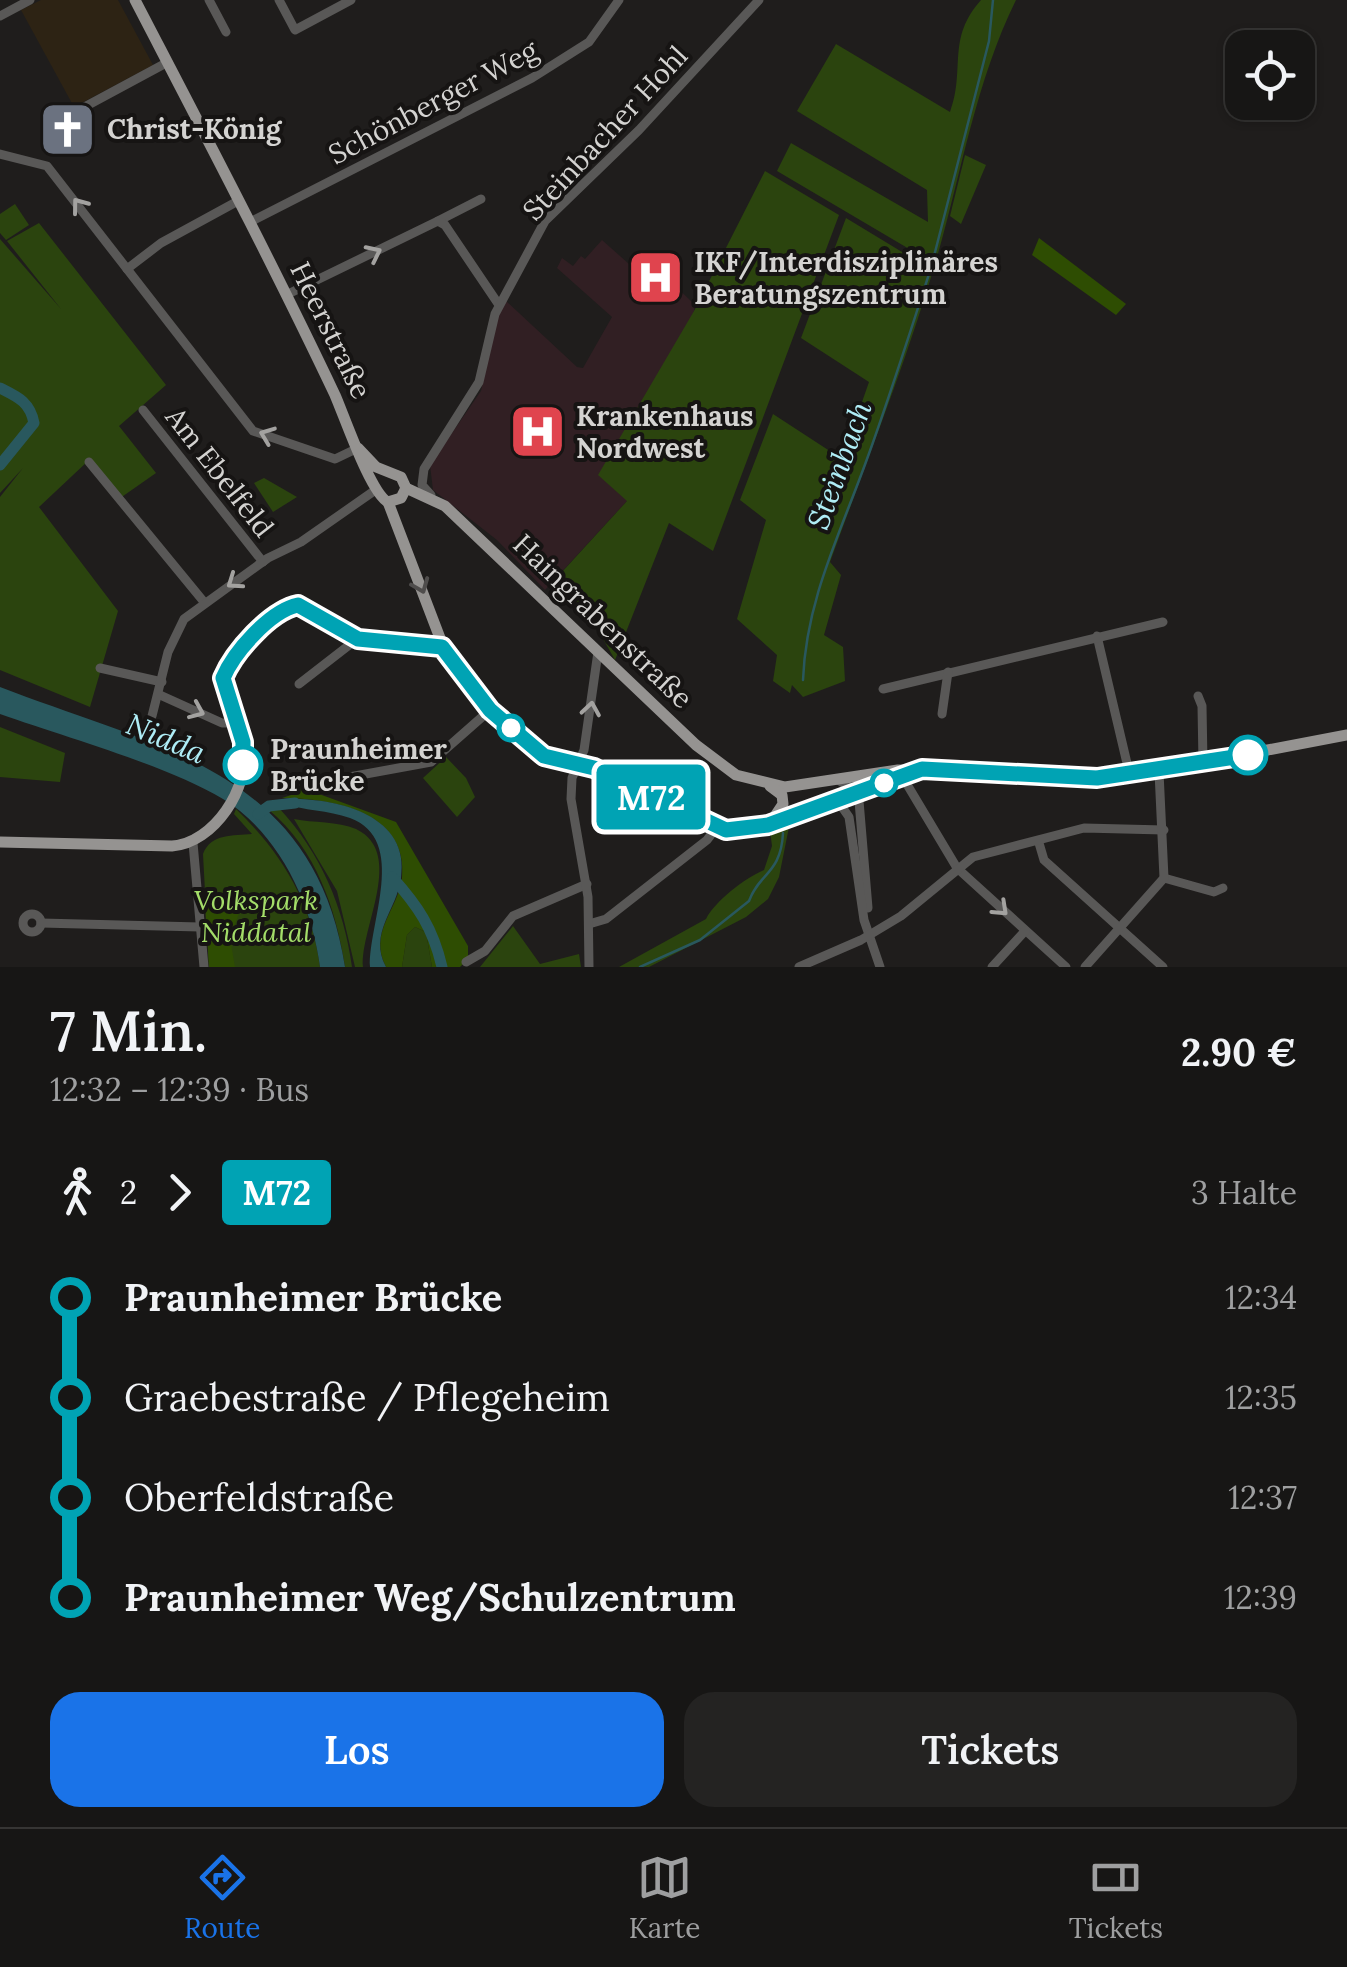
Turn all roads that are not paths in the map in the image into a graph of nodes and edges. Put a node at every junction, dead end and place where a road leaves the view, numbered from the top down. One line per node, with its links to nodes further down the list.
1 (28, 0): 8 (street)
2 (136, 0): 10 (main road, Heerstraße)
3 (209, 0): 9 (street)
4 (279, 0): 5 (street)
5 (351, 0)
6 (619, 0): 16 (street, Schönberger Weg)
7 (759, 0): 19 (street, Steinbacher Hohl)
8 (0, 16)
9 (226, 32)
10 (168, 62): 11 (street); 14 (main road, Heerstraße)
11 (77, 111)
12 (0, 154): 17 (street, one-way to 12)
13 (481, 199): 15 (street)
14 (238, 201): 16 (main road, Heerstraße); 17 (street)
15 (438, 221): 18 (street, one-way to 15); 19 (street)
16 (250, 222): 18 (main road, Heerstraße)
17 (127, 269): 21 (street, one-way to 17)
18 (286, 295): 21 (main road, Heerstraße)
19 (499, 305): 24 (street, Steinbacher Hohl)
20 (142, 410): 29 (street, Am Ebelfeld)
21 (358, 448): 23 (main road); 26 (main road, Heerstraße)
22 (89, 462): 30 (street)
23 (383, 471): 25 (main road, Haingrabenstraße); 26 (main road)
24 (423, 472): 25 (street, Steinbacher Hohl); 28 (street)
25 (405, 484): 27 (main road); 28 (main road, Haingrabenstraße)
26 (374, 487): 27 (main road); 29 (street)
27 (388, 502): 34 (main road, one-way to 34)
28 (445, 506): 35 (main road, Haingrabenstraße)
29 (263, 562): 30 (street, one-way to 30)
30 (204, 602): 38 (street)
31 (1164, 622): 32 (street)
32 (1098, 636): 37 (street); 53 (street)
33 (358, 639): 34 (main road); 39 (street); 46 (main road)
34 (442, 647): 43 (main road)
35 (598, 652): 49 (street, one-way to 35); 57 (main road, Haingrabenstraße)
36 (100, 668): 38 (street)
37 (948, 672): 40 (street); 44 (street)
38 (162, 682): 41 (street)
39 (300, 684)
40 (883, 688)
41 (160, 696): 45 (street); 46 (street, one-way to 46)
42 (1198, 696): 48 (street)
43 (490, 710): 49 (main road); 56 (street)
44 (942, 714)
45 (152, 716)
46 (236, 722): 65 (main road)
47 (1347, 734): 48 (main road)
48 (1202, 763): 51 (main road)
49 (578, 765): 62 (main road); 69 (street)
50 (922, 769): 52 (main road); 53 (main road); 54 (main road)
51 (1159, 772): 53 (main road); 63 (street)
52 (902, 776): 58 (main road); 67 (street)
53 (1130, 776)
54 (831, 778): 55 (main road); 58 (street)
55 (812, 783): 57 (main road); 60 (main road)
56 (311, 784)
57 (768, 785): 61 (main road)
58 (856, 791): 59 (main road); 76 (street)
59 (823, 802): 60 (main road); 76 (street)
60 (808, 808): 61 (main road)
61 (768, 825): 62 (main road)
62 (716, 828): 72 (street)
63 (1164, 830): 66 (street); 68 (street)
64 (0, 842): 65 (main road)
65 (193, 843): 73 (street)
66 (1038, 843): 67 (street); 74 (street)
67 (957, 868): 75 (street, one-way to 75); 76 (street)
68 (1164, 878): 70 (street); 74 (street)
69 (587, 884): 72 (street); 77 (street)
70 (1222, 888)
71 (41, 923): 73 (street)
72 (589, 924): 79 (street)
73 (200, 927): 78 (street)
74 (1120, 928): 84 (street); 85 (street)
75 (1025, 931): 82 (street); 83 (street)
76 (869, 936): 80 (street); 81 (street)
77 (466, 962)
78 (204, 967)
79 (589, 967)
80 (798, 967)
81 (880, 967)
82 (992, 967)
83 (1066, 967)
84 (1085, 967)
85 (1163, 967)

